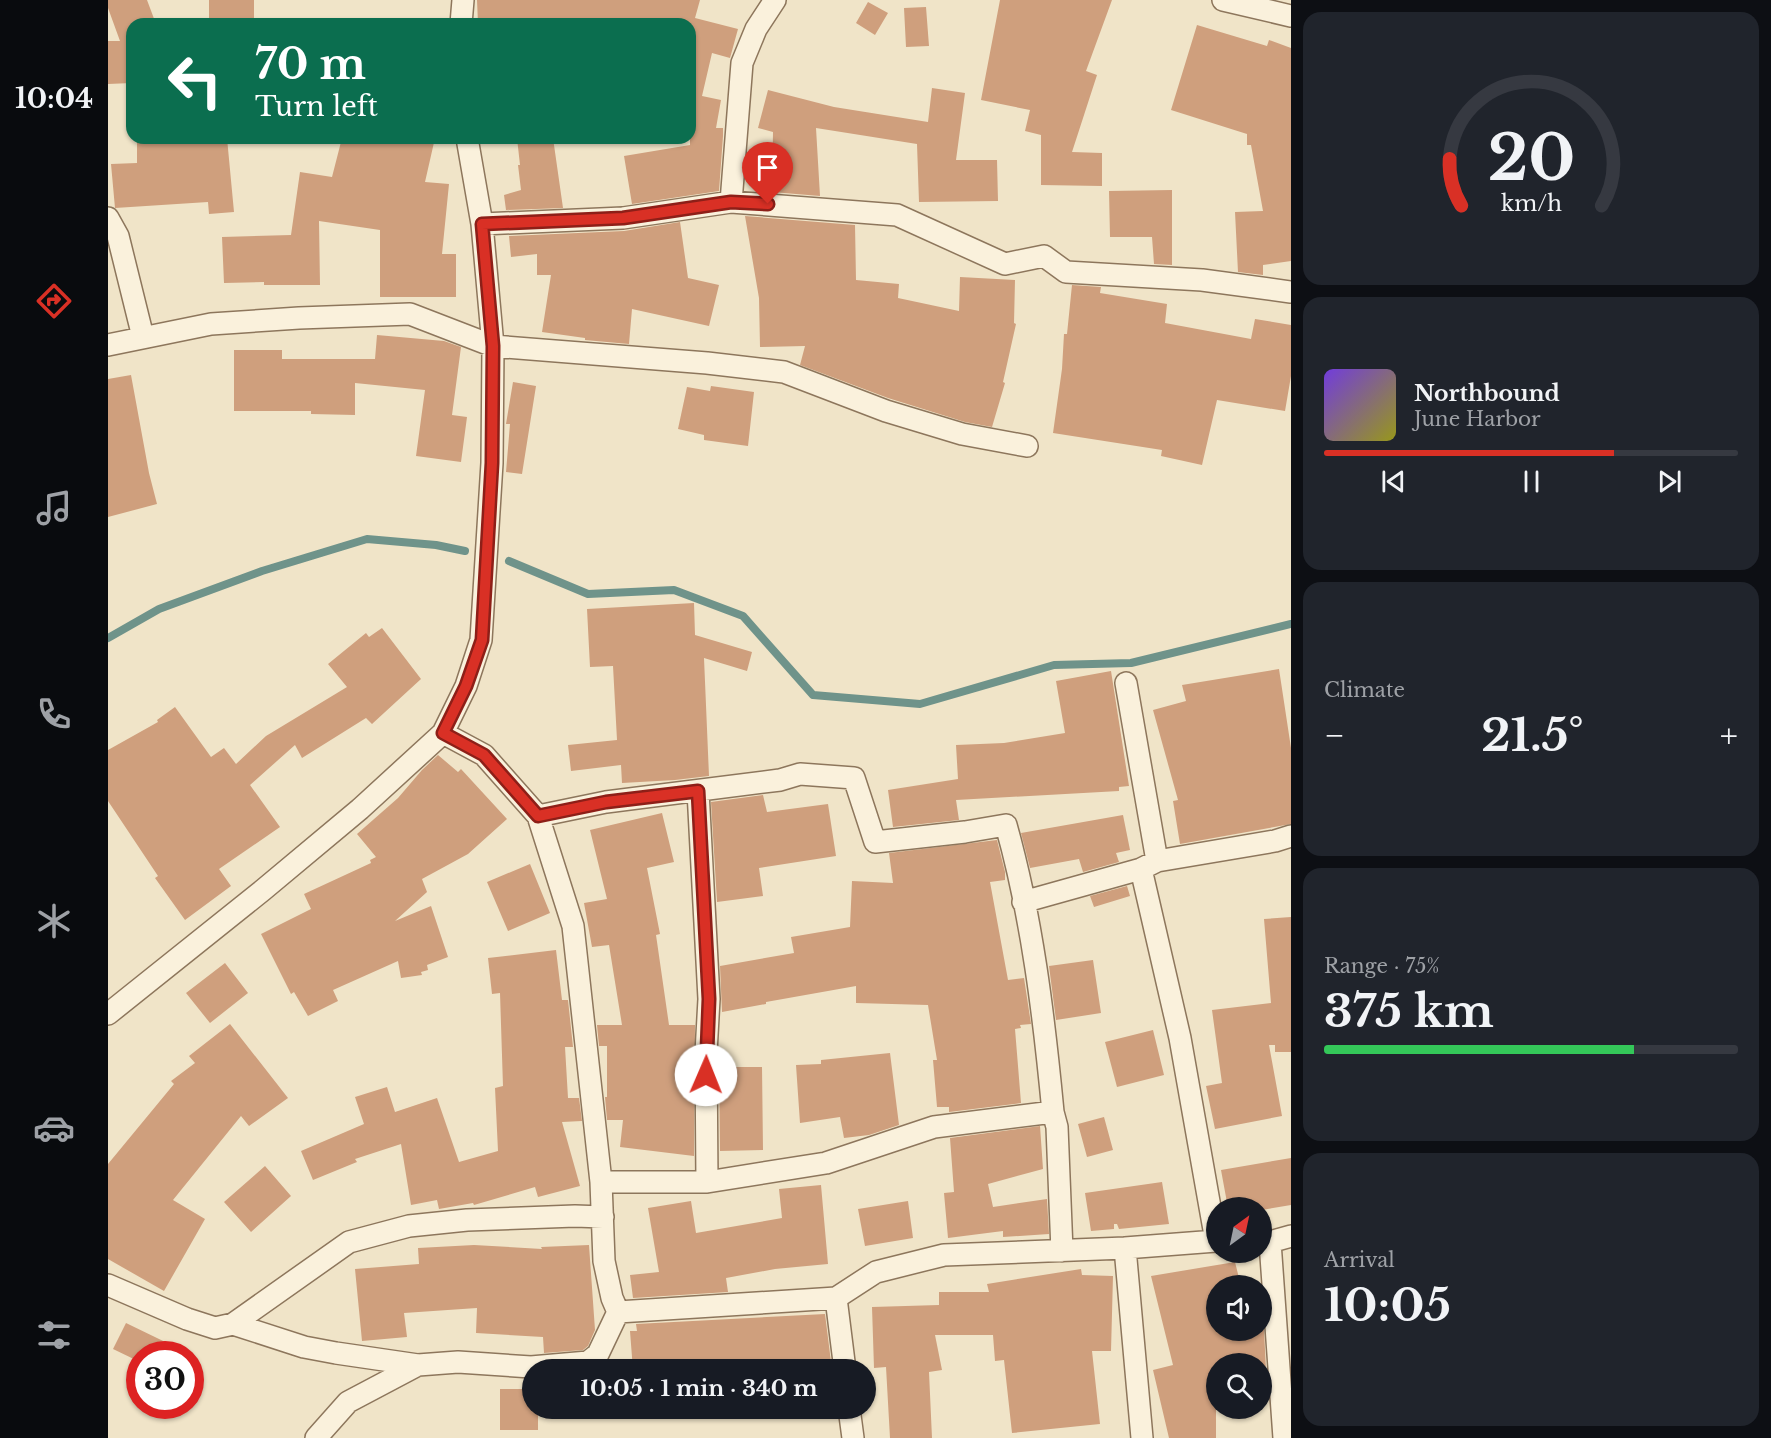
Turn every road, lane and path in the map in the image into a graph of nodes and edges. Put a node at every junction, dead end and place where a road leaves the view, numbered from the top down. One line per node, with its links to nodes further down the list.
1 (464, 0): 6 (street)
2 (775, 0): 8 (street)
3 (1223, 0): 4 (street)
4 (1260, 4): 5 (street)
5 (1291, 16)
6 (462, 18)
7 (468, 144): 10 (street)
8 (731, 202): 10 (street); 11 (street)
9 (108, 218): 12 (street)
10 (482, 224): 14 (street)
11 (1291, 292)
12 (143, 337): 13 (street); 14 (street)
13 (108, 345)
14 (493, 346): 15 (street); 17 (street)
15 (1027, 446)
16 (1126, 684): 21 (street)
17 (443, 733): 19 (street); 23 (street)
18 (698, 791): 19 (street); 22 (street); 26 (street)
19 (538, 816): 25 (street)
20 (1291, 836): 21 (street)
21 (1149, 865): 22 (street); 27 (street)
22 (1023, 902): 24 (street)
23 (108, 1014)
24 (1053, 1112): 26 (street); 33 (street)
25 (601, 1182): 26 (street); 28 (street)
26 (706, 1182)
27 (1208, 1197)
28 (603, 1217): 37 (street); 38 (street)
29 (1291, 1236): 30 (street)
30 (1272, 1241)
31 (1206, 1242): 32 (street)
32 (1125, 1248): 33 (street); 44 (street)
33 (1062, 1251): 36 (street)
34 (1268, 1263): 45 (street)
35 (108, 1285): 38 (street)
36 (836, 1298): 37 (street); 39 (street)
37 (618, 1312): 40 (street)
38 (234, 1324): 40 (street)
39 (843, 1359)
40 (418, 1365): 42 (street)
41 (850, 1419): 43 (street)
42 (316, 1438)
43 (853, 1438)
44 (1142, 1438)
45 (1284, 1438)

